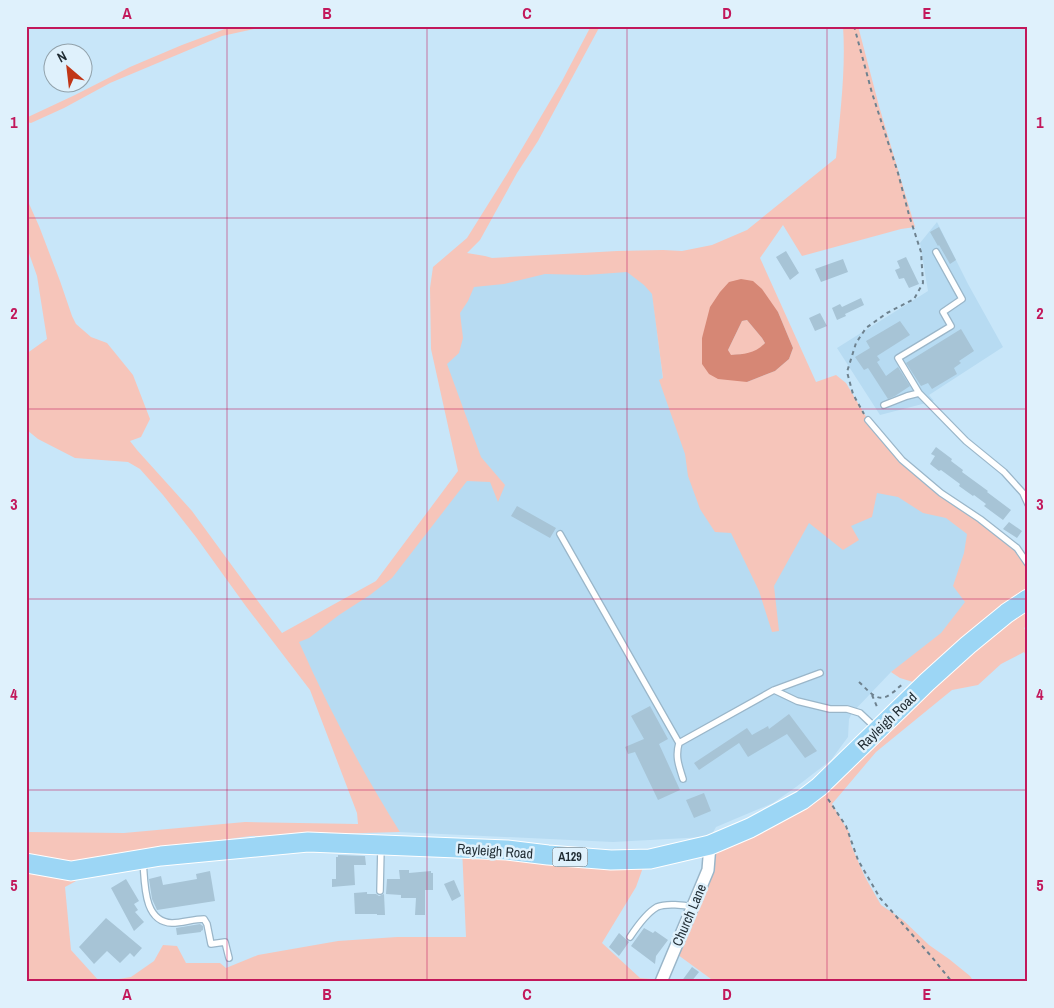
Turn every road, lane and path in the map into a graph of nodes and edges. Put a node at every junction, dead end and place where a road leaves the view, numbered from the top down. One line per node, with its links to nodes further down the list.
1 (854, 26): 5 (path)
2 (936, 252): 3 (lane)
3 (919, 394): 4 (lane); 6 (lane)
4 (884, 405)
5 (868, 420): 8 (lane)
6 (1028, 504)
7 (560, 534): 14 (lane)
8 (1028, 564)
9 (1028, 599): 13 (main road, Rayleigh Road / A129)
10 (820, 673): 12 (lane)
11 (859, 682): 13 (path)
12 (774, 690): 13 (lane); 14 (lane)
13 (879, 722): 16 (main road, Rayleigh Road / A129)
14 (678, 743): 15 (lane)
15 (683, 779)
16 (819, 787): 18 (main road, Rayleigh Road / A129); 26 (path)
17 (381, 845): 18 (main road, Rayleigh Road / A129); 19 (main road, Rayleigh Road / A129); 21 (lane)
18 (710, 845): 22 (street, Church Lane)
19 (142, 859): 20 (main road, Rayleigh Road / A129); 24 (lane)
20 (26, 863)
21 (380, 891)
22 (693, 907): 23 (lane); 25 (street, Church Lane)
23 (630, 937)
24 (229, 958)
25 (661, 982)
26 (952, 982)

